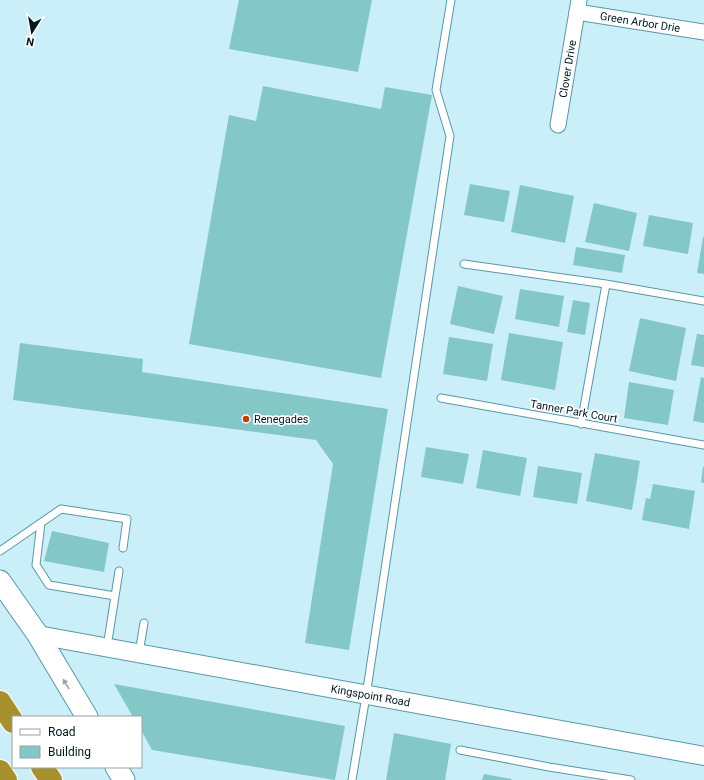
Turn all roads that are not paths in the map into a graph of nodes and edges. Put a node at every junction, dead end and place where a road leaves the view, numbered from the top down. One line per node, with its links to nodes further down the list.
1 (452, 0): 21 (lane)
2 (578, 6): 3 (street, Green Arbor Drie); 4 (street, Clover Drive)
3 (704, 32)
4 (558, 125)
5 (464, 264): 6 (lane)
6 (606, 284): 7 (lane); 9 (lane)
7 (704, 301)
8 (441, 398): 9 (lane, Tanner Park Court)
9 (581, 424): 10 (lane, Tanner Park Court)
10 (704, 446)
11 (42, 523): 12 (lane); 13 (lane); 16 (lane)
12 (123, 548)
13 (0, 551)
14 (119, 572): 16 (lane)
15 (0, 581): 18 (main road)
16 (115, 596): 19 (lane)
17 (144, 623): 20 (lane)
18 (38, 636): 19 (street, Kingspoint Road); 23 (main road, one-way to 18)
19 (107, 647): 20 (street, Kingspoint Road)
20 (139, 653): 21 (street, Kingspoint Road)
21 (366, 696): 26 (street, Kingspoint Road); 33 (lane)
22 (0, 702): 24 (highway)
23 (85, 716)
24 (12, 720)
25 (460, 750): 34 (lane)
26 (704, 756)
27 (43, 768): 31 (highway)
28 (117, 768): 32 (main road)
29 (0, 771): 30 (highway)
30 (6, 780)
31 (51, 780)
32 (124, 780)
33 (352, 780)
34 (631, 780)

